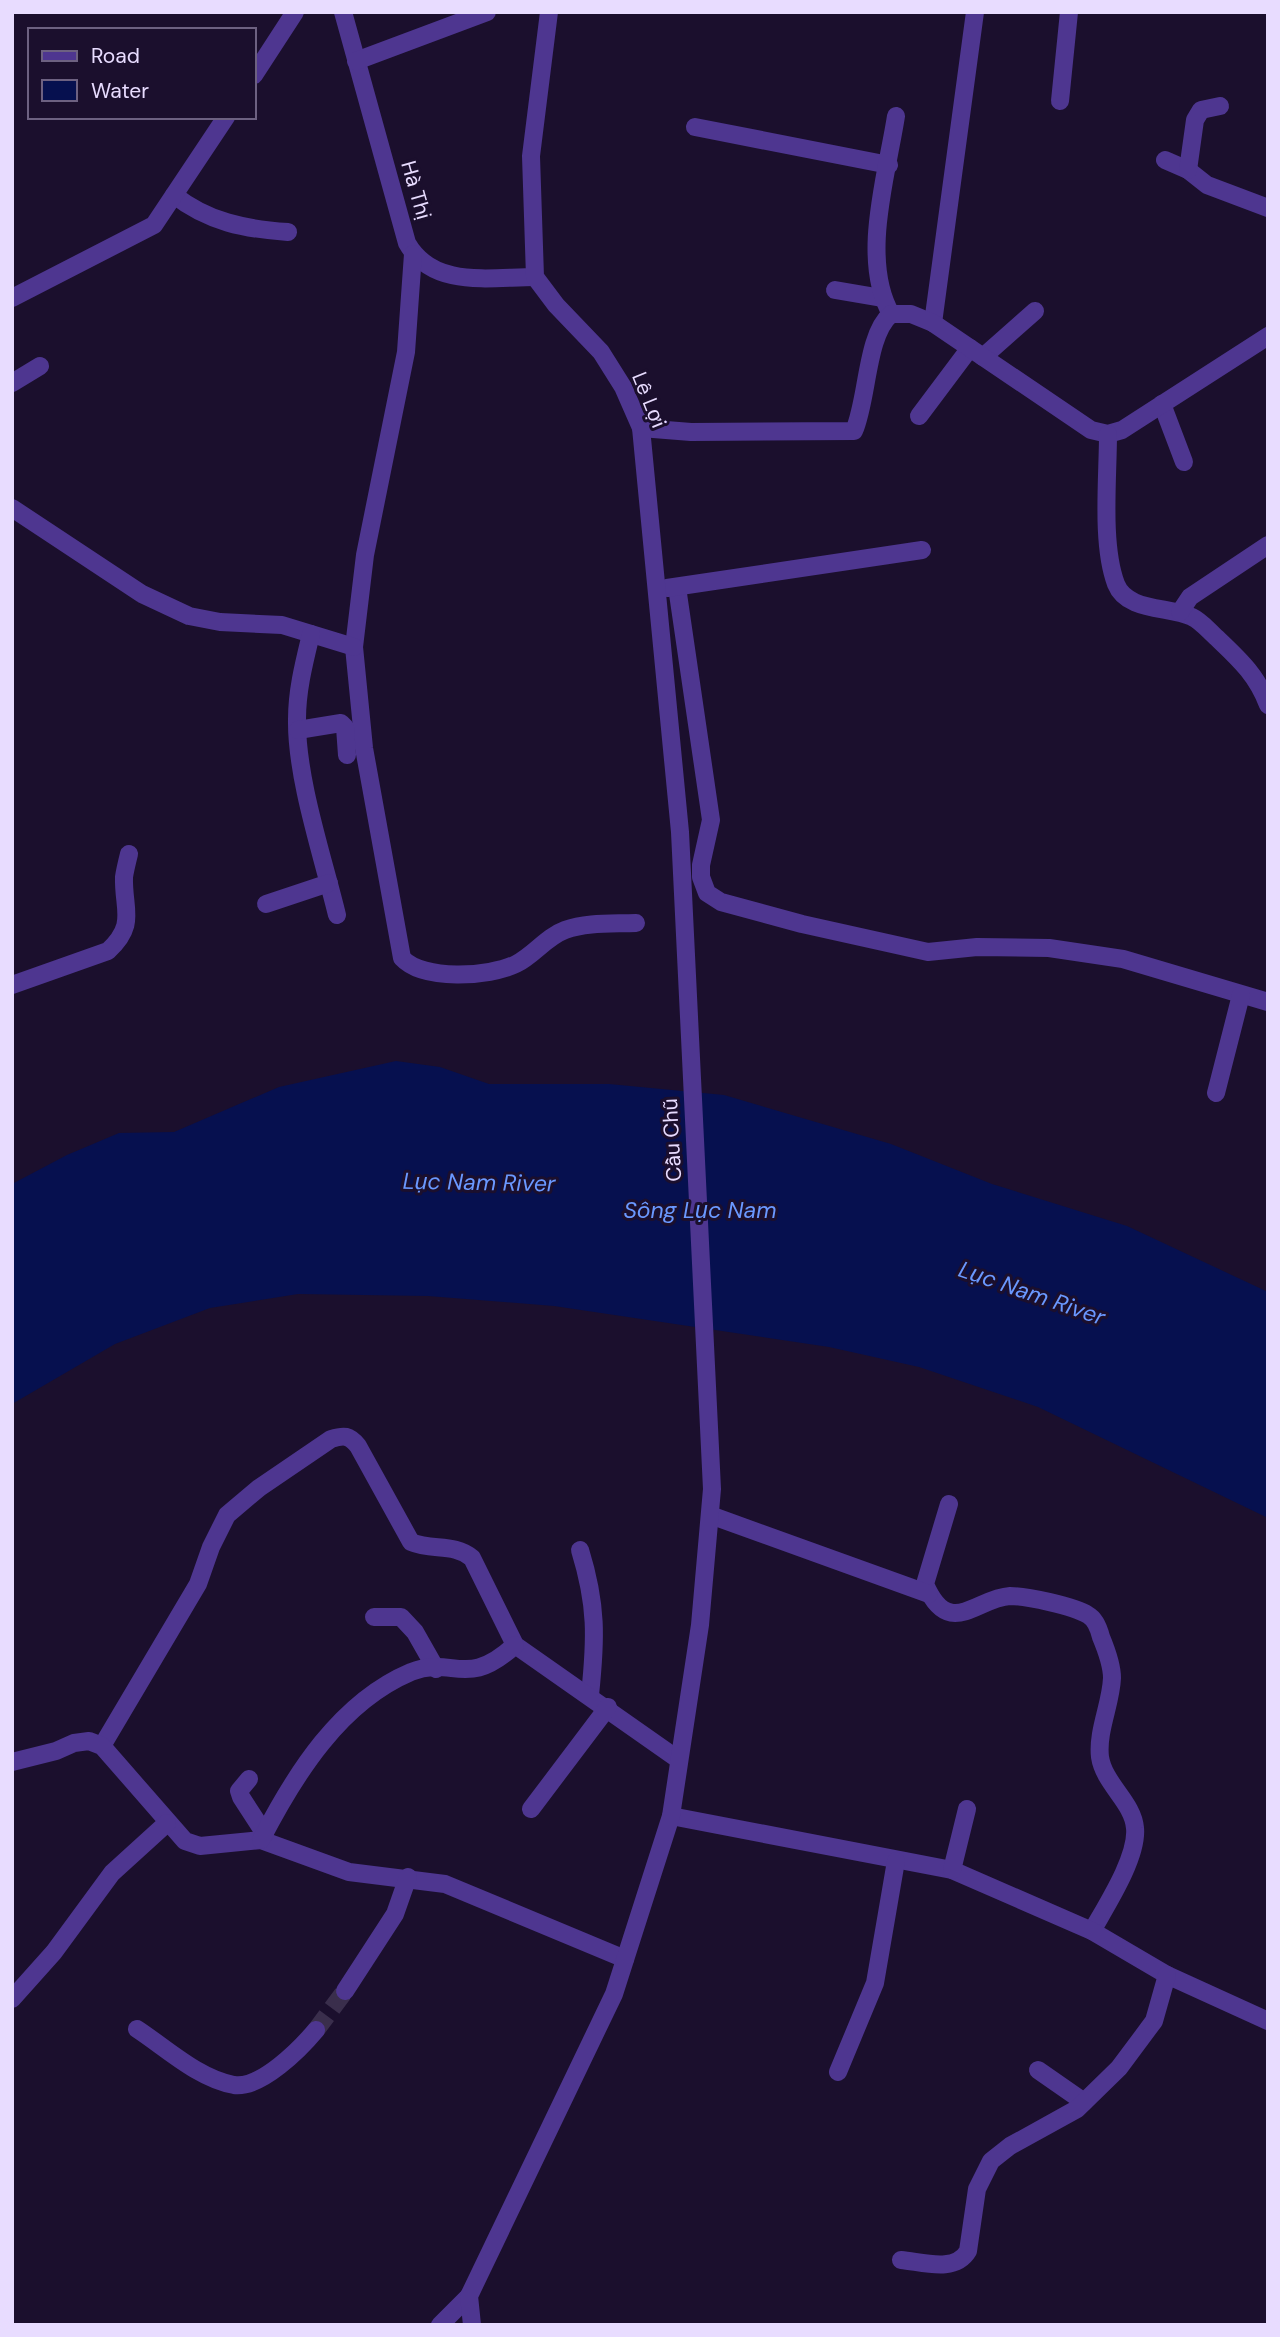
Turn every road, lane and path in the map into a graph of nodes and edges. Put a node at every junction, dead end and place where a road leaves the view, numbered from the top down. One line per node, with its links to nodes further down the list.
1 (295, 12): 8 (street)
2 (344, 12): 7 (street, Hà Thị)
3 (487, 12): 7 (street)
4 (549, 12): 21 (street)
5 (975, 12): 26 (street)
6 (1069, 12): 9 (street)
7 (356, 61): 20 (street, Hà Thị)
8 (256, 72)
9 (1060, 101)
10 (1220, 106): 16 (street)
11 (897, 116): 15 (street)
12 (225, 119): 17 (street)
13 (695, 127): 15 (street)
14 (1165, 160): 16 (street)
15 (889, 165): 24 (street)
16 (1188, 170): 18 (street)
17 (174, 195): 19 (street); 23 (street)
18 (1268, 208)
19 (288, 232)
20 (413, 254): 21 (street); 43 (street)
21 (535, 276): 33 (street, Lê Lợi)
22 (835, 290): 24 (street)
23 (12, 298)
24 (887, 306): 26 (street); 33 (street)
25 (1035, 311): 28 (street)
26 (933, 323): 28 (street)
27 (1268, 336): 31 (street)
28 (976, 352): 32 (street); 34 (street)
29 (40, 366): 30 (street)
30 (12, 383)
31 (1162, 404): 34 (street); 35 (street)
32 (919, 416)
33 (641, 428): 40 (street, Lê Lợi)
34 (1108, 434): 41 (street)
35 (1184, 462)
36 (12, 508): 42 (street)
37 (1268, 545): 41 (street)
38 (922, 550): 39 (street)
39 (677, 587): 40 (street); 54 (street)
40 (656, 590): 47 (street, Lê Lợi)
41 (1180, 612): 44 (street)
42 (311, 634): 43 (street); 45 (street)
43 (354, 647): 52 (street)
44 (1268, 705)
45 (298, 730): 46 (street); 49 (street)
46 (347, 755)
47 (680, 832): 58 (street, Cầu Chũ)
48 (129, 854): 53 (street)
49 (329, 883): 50 (street); 51 (street)
50 (267, 904)
51 (337, 915)
52 (636, 923)
53 (12, 985)
54 (1241, 995): 55 (street); 56 (street)
55 (1268, 1002)
56 (1216, 1093)
57 (950, 1504): 60 (street)
58 (710, 1515): 60 (street); 67 (street, Cầu Chũ)
59 (580, 1550): 64 (street)
60 (929, 1594): 78 (street)
61 (374, 1617): 63 (street)
62 (515, 1644): 63 (street); 64 (street); 66 (street)
63 (436, 1669): 74 (street)
64 (590, 1695): 65 (street)
65 (608, 1707): 67 (street); 70 (street)
66 (102, 1746): 68 (street); 73 (street)
67 (679, 1760): 72 (street, Cầu Chũ)
68 (12, 1762)
69 (249, 1779): 74 (street)
70 (531, 1809)
71 (967, 1809): 76 (street)
72 (671, 1816): 75 (street); 79 (street, Cầu Chũ)
73 (167, 1823): 74 (street); 82 (street)
74 (263, 1837): 77 (street)
75 (896, 1861): 76 (street); 87 (street)
76 (952, 1870): 78 (street)
77 (408, 1877): 79 (street); 81 (street)
78 (1093, 1931): 80 (street)
79 (625, 1959): 90 (street, Cầu Chũ)
80 (1167, 1975): 83 (street); 88 (street)
81 (345, 1991)
82 (12, 1999)
83 (1268, 2021)
84 (137, 2029): 85 (street)
85 (316, 2030)
86 (1038, 2070): 88 (street)
87 (838, 2072)
88 (1084, 2102): 89 (street)
89 (901, 2260)
90 (469, 2296): 91 (street); 92 (street)
91 (440, 2325)
92 (472, 2325)

